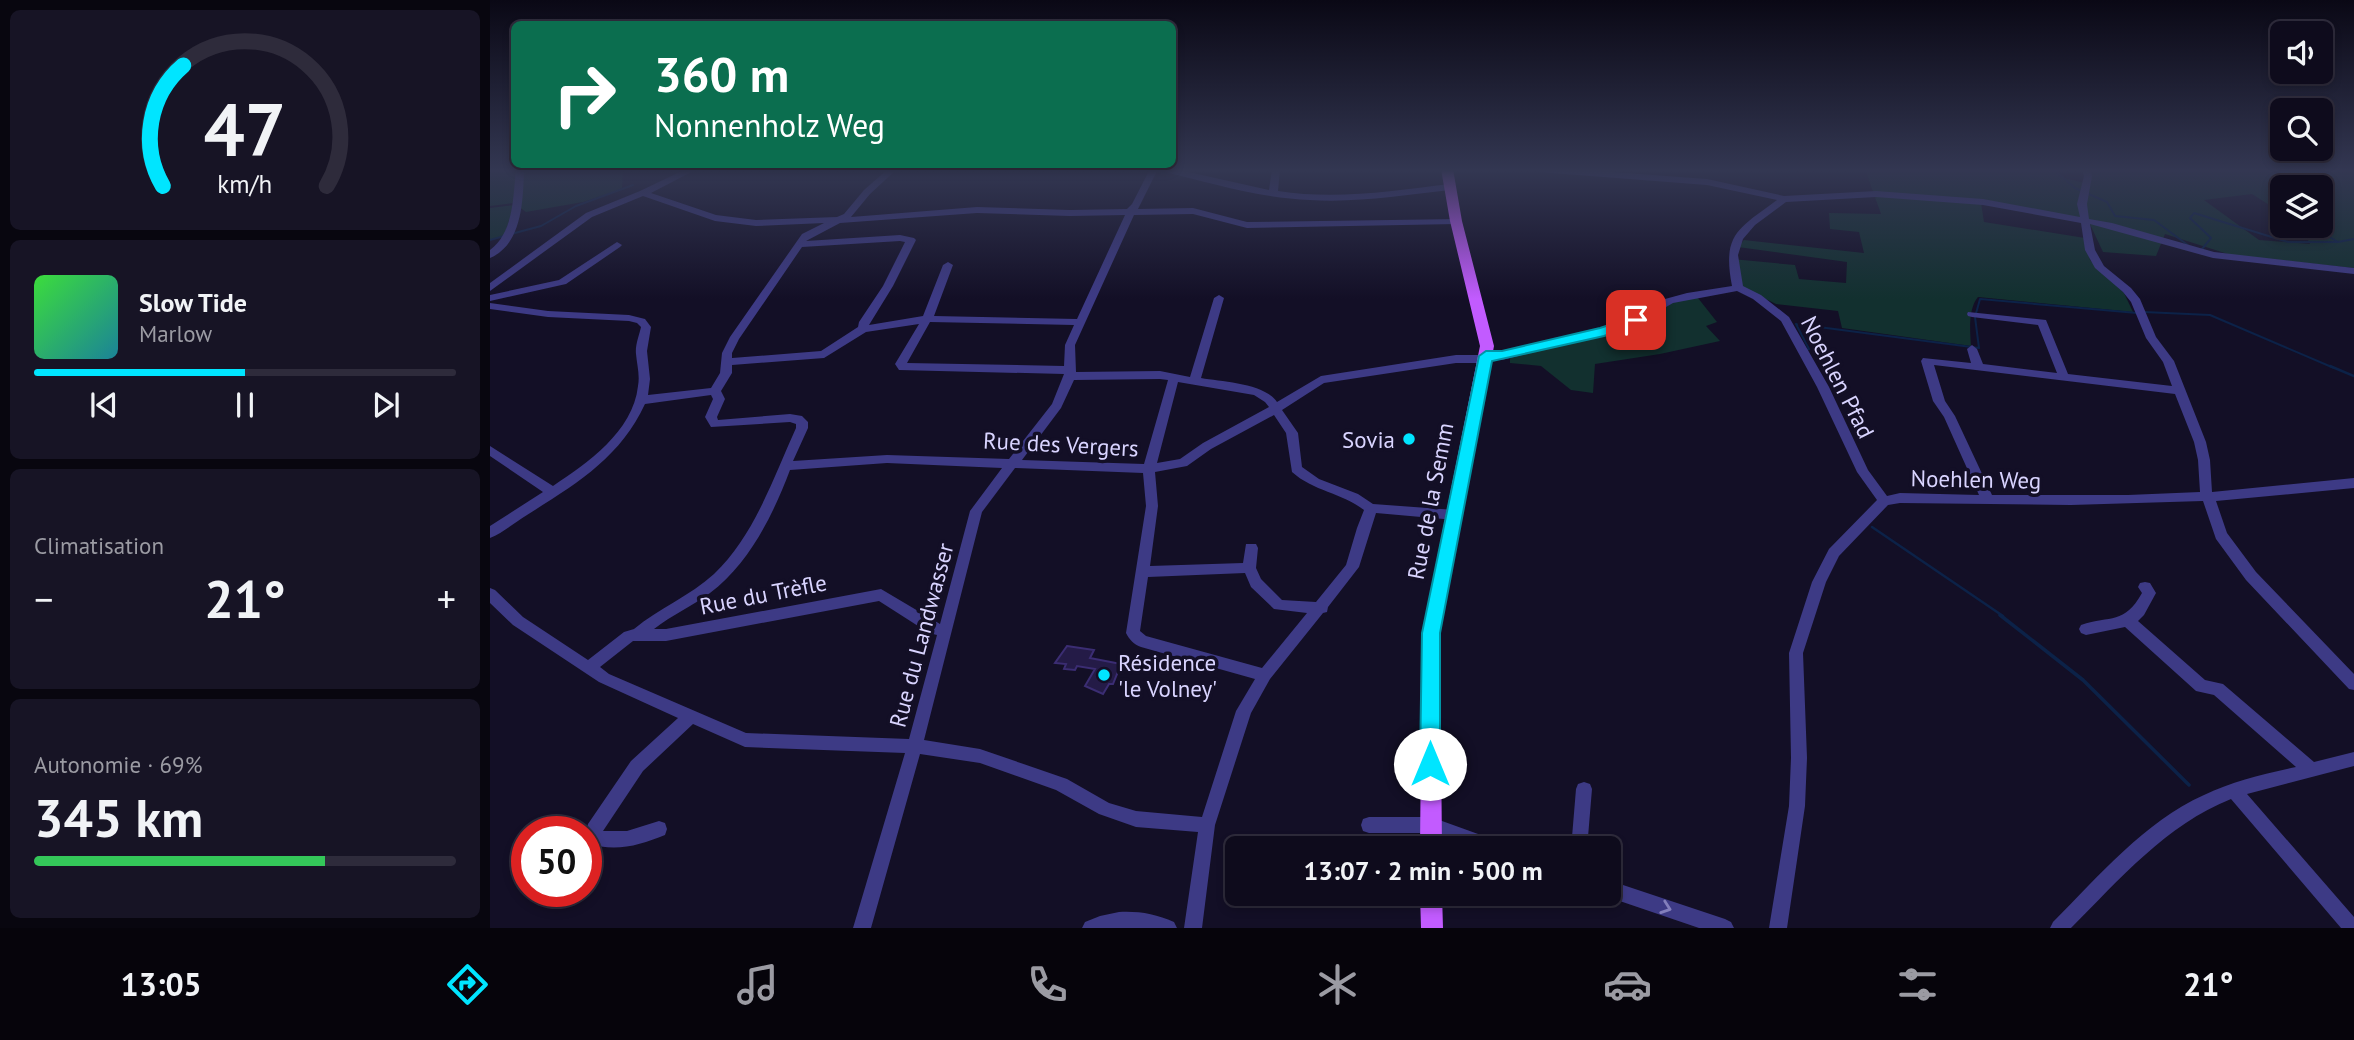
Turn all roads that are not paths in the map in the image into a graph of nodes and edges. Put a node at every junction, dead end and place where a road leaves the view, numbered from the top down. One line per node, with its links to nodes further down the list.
1 (515, 212): 19 (street)
2 (596, 212): 22 (street)
3 (702, 212): 14 (street)
4 (850, 212): 14 (street)
5 (945, 212): 14 (street)
6 (1049, 212): 7 (street)
7 (1112, 212)
8 (1131, 212): 29 (street)
9 (1199, 212): 16 (street)
10 (1454, 212): 16 (main road, Rue de la Semm)
11 (1767, 212): 23 (street)
12 (2035, 212): 15 (street)
13 (2084, 212): 15 (street)
14 (840, 220): 17 (street)
15 (2084, 220): 21 (street); 40 (street)
16 (1456, 221): 32 (main road, Rue de la Semm)
17 (799, 244): 30 (street); 33 (street)
18 (617, 245): 24 (street)
19 (490, 256)
20 (948, 265): 28 (street)
21 (2354, 271)
22 (490, 288)
23 (1738, 288): 32 (street, Rue des Vergers); 51 (street, Noehlen Pfad)
24 (490, 298)
25 (1219, 298): 38 (street)
26 (490, 306): 41 (street)
27 (1972, 314): 37 (street)
28 (927, 319): 29 (street); 30 (street); 35 (street)
29 (1081, 321): 35 (street, Rue du Landwasser)
30 (863, 329): 33 (street)
31 (1972, 349): 34 (street)
32 (1486, 357): 42 (street, Rue des Vergers); 53 (main road, Rue de la Semm)
33 (729, 362): 39 (street)
34 (1978, 367): 37 (street); 50 (street)
35 (1070, 373): 36 (street); 44 (street, Rue du Landwasser)
36 (1174, 377): 38 (street); 46 (street)
37 (2064, 377): 40 (street)
38 (1195, 380): 42 (street)
39 (715, 391): 41 (street); 45 (street)
40 (2179, 391): 49 (street)
41 (642, 400): 48 (street)
42 (1275, 409): 46 (street, Rue des Vergers); 52 (street)
43 (490, 450): 48 (street)
44 (1011, 463): 45 (street, Rue des Vergers); 46 (street, Rue des Vergers); 63 (street, Rue du Landwasser)
45 (785, 466): 64 (street)
46 (1149, 469): 57 (street)
47 (2354, 483): 49 (street, Noehlen Weg)
48 (552, 492): 54 (street)
49 (2208, 497): 50 (street, Noehlen Weg); 67 (street)
50 (1988, 500): 51 (street, Noehlen Weg)
51 (1884, 501): 89 (street, Noehlen Weg)
52 (1371, 509): 53 (street); 60 (street)
53 (1455, 515): 76 (main road, Rue de la Semm)
54 (490, 533)
55 (1251, 548): 56 (street)
56 (1250, 568): 57 (street); 60 (street)
57 (1143, 572): 66 (street)
58 (2145, 587): 61 (street)
59 (490, 594): 65 (street)
60 (1322, 608): 66 (street)
61 (2128, 621): 62 (street); 71 (street)
62 (2086, 629)
63 (946, 631): 64 (street, Rue du Trèfle); 69 (street, Rue du Landwasser)
64 (638, 634): 65 (street)
65 (589, 667): 68 (street)
66 (1265, 675): 74 (street)
67 (2354, 684)
68 (690, 717): 69 (street); 77 (street)
69 (915, 746): 74 (street); 83 (street, Rue du Landwasser)
70 (2354, 759): 71 (street)
71 (2311, 770): 73 (street)
72 (1584, 789): 80 (street)
73 (2234, 790): 90 (street); 91 (street)
74 (1207, 825): 86 (street)
75 (1370, 825): 76 (street)
76 (1431, 825): 78 (main road, Rue de la Semm); 79 (street)
77 (659, 829)
78 (1431, 836)
79 (1461, 836)
80 (1580, 836)
81 (1621, 892): 88 (street, one-way to 88)
82 (1431, 906): 87 (main road)
83 (862, 928)
84 (1091, 928): 85 (street)
85 (1168, 928)
86 (1193, 928)
87 (1432, 928)
88 (1725, 928)
89 (1778, 928)
90 (2059, 928)
91 (2351, 928)

